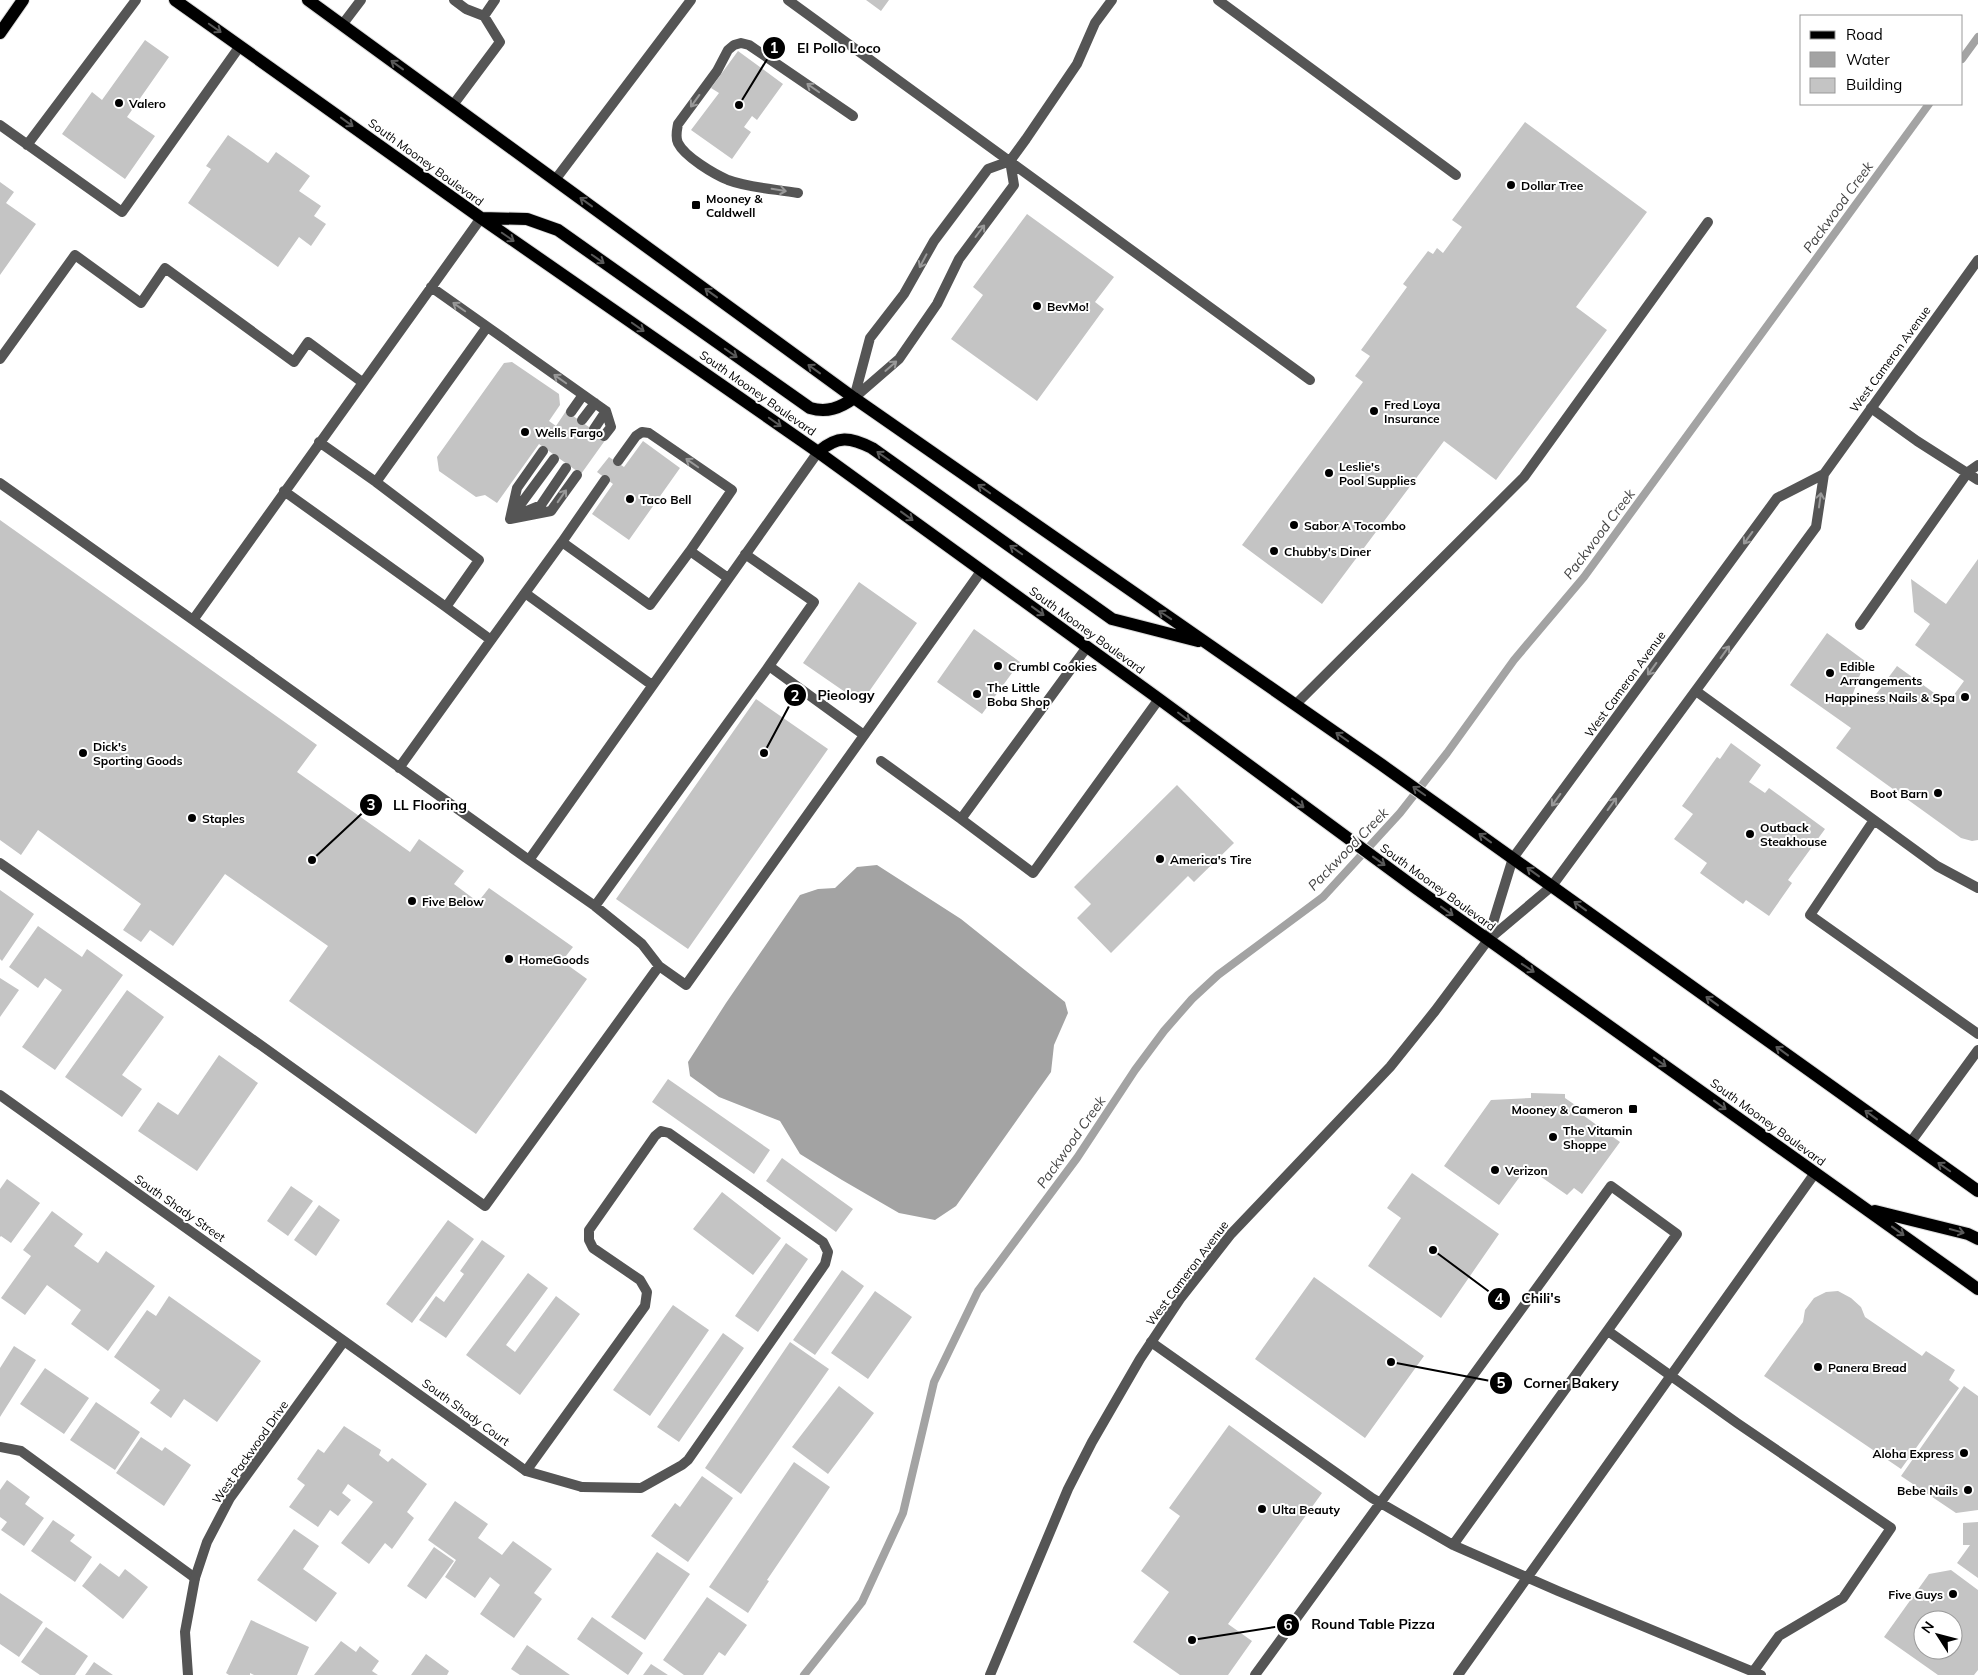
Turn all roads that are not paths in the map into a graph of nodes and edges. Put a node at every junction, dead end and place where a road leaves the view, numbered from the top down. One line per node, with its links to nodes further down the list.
1 (23, 0): 14 (main road)
2 (136, 0): 19 (street)
3 (175, 0): 15 (main road, South Mooney Boulevard, one-way to 15)
4 (308, 0): 13 (main road)
5 (361, 0): 13 (street)
6 (454, 0): 12 (street)
7 (495, 0): 12 (street)
8 (691, 0): 22 (street)
9 (788, 0): 20 (street)
10 (1112, 0): 20 (street)
11 (1218, 0): 21 (street)
12 (484, 16): 16 (street)
13 (342, 25): 16 (main road, one-way to 13)
14 (0, 33)
15 (240, 46): 19 (street); 24 (main road, South Mooney Boulevard, one-way to 24)
16 (453, 105): 22 (main road)
17 (853, 116): 23 (street, one-way to 23)
18 (0, 125): 19 (street)
19 (27, 145)
20 (1010, 161): 30 (street); 33 (street, one-way to 33); 33 (street, one-way to 20)
21 (1456, 175)
22 (555, 180): 33 (main road, one-way to 22)
23 (798, 193)
24 (480, 218): 27 (street); 33 (main road, one-way to 33); 43 (main road, South Mooney Boulevard, one-way to 43)
25 (1708, 222): 73 (street)
26 (1978, 260): 35 (street, West Cameron Avenue)
27 (431, 287): 28 (street, one-way to 27); 31 (street)
28 (487, 327): 32 (street, one-way to 28); 53 (street)
29 (0, 359): 31 (street)
30 (1310, 380)
31 (362, 382): 41 (street)
32 (583, 395): 34 (street); 37 (street)
33 (854, 398): 67 (main road, one-way to 33)
34 (595, 403): 36 (street); 38 (street)
35 (1871, 408): 48 (street); 49 (street, West Cameron Avenue)
36 (606, 411): 39 (street); 40 (street)
37 (571, 412)
38 (582, 420)
39 (594, 429)
40 (604, 436)
41 (319, 442): 53 (street); 55 (street)
42 (543, 451): 56 (street)
43 (818, 452): 59 (street); 60 (main road, South Mooney Boulevard, one-way to 60); 67 (main road, one-way to 43)
44 (554, 459): 56 (street)
45 (618, 462): 58 (street, one-way to 45)
46 (1978, 465): 48 (street)
47 (566, 468): 56 (street)
48 (1968, 472): 52 (street); 65 (street)
49 (1824, 474): 71 (street, West Cameron Avenue, one-way to 49); 79 (street, West Cameron Avenue, one-way to 79)
50 (576, 475): 56 (street, one-way to 50)
51 (605, 480): 57 (street)
52 (1978, 480)
53 (376, 482): 63 (street)
54 (0, 484): 64 (street)
55 (284, 491): 63 (street); 64 (street)
56 (510, 519)
57 (562, 542): 58 (street); 62 (street)
58 (690, 551): 61 (street)
59 (746, 554): 61 (street); 69 (street)
60 (982, 570): 68 (main road, South Mooney Boulevard, one-way to 68); 74 (street)
61 (728, 578): 70 (street)
62 (526, 593): 66 (street); 70 (street)
63 (446, 607): 66 (street)
64 (193, 620): 76 (street)
65 (1860, 625)
66 (491, 640): 76 (street)
67 (1206, 643): 73 (main road)
68 (1087, 647): 72 (main road, South Mooney Boulevard); 77 (street)
69 (769, 666): 74 (street); 84 (street)
70 (652, 685): 80 (street)
71 (1696, 691): 78 (street); 82 (street, West Cameron Avenue, one-way to 71)
72 (1160, 699): 77 (street); 85 (main road, South Mooney Boulevard, one-way to 85)
73 (1296, 704): 79 (main road, one-way to 73)
74 (864, 735): 86 (street)
75 (881, 761): 77 (street)
76 (399, 768): 80 (street)
77 (961, 819)
78 (1874, 820): 83 (street); 87 (street)
79 (1513, 858): 82 (main road, one-way to 79); 85 (street, West Cameron Avenue)
80 (529, 860): 84 (street)
81 (0, 863): 86 (street)
82 (1552, 886): 85 (street, West Cameron Avenue); 90 (main road, one-way to 82)
83 (1978, 888)
84 (595, 906): 86 (street)
85 (1488, 940): 91 (main road, South Mooney Boulevard, one-way to 91); 98 (street, West Cameron Avenue)
86 (659, 966)
87 (1978, 1034)
88 (1978, 1050): 90 (street)
89 (0, 1095): 97 (street, South Shady Street)
90 (1910, 1143): 92 (main road, one-way to 90)
91 (1815, 1173): 93 (main road, South Mooney Boulevard); 99 (street)
92 (1978, 1192)
93 (1867, 1210): 94 (main road, one-way to 94); 95 (main road, South Mooney Boulevard, one-way to 95)
94 (1978, 1239)
95 (1978, 1289)
96 (1608, 1331): 99 (street); 102 (street); 103 (street)
97 (344, 1341): 101 (street, South Shady Court); 104 (street, West Packwood Drive)
98 (1151, 1342): 102 (street); 108 (street, West Cameron Avenue)
99 (1671, 1377): 105 (street); 106 (street)
100 (0, 1447): 104 (street)
101 (526, 1471): 101 (street, South Shady Court)
102 (1381, 1504): 103 (street); 109 (street)
103 (1453, 1545): 105 (street)
104 (195, 1578): 107 (street, West Packwood Drive)
105 (1528, 1578): 106 (street); 110 (street)
106 (1757, 1674)
107 (188, 1675)
108 (990, 1675)
109 (1255, 1675)
110 (1458, 1675)

